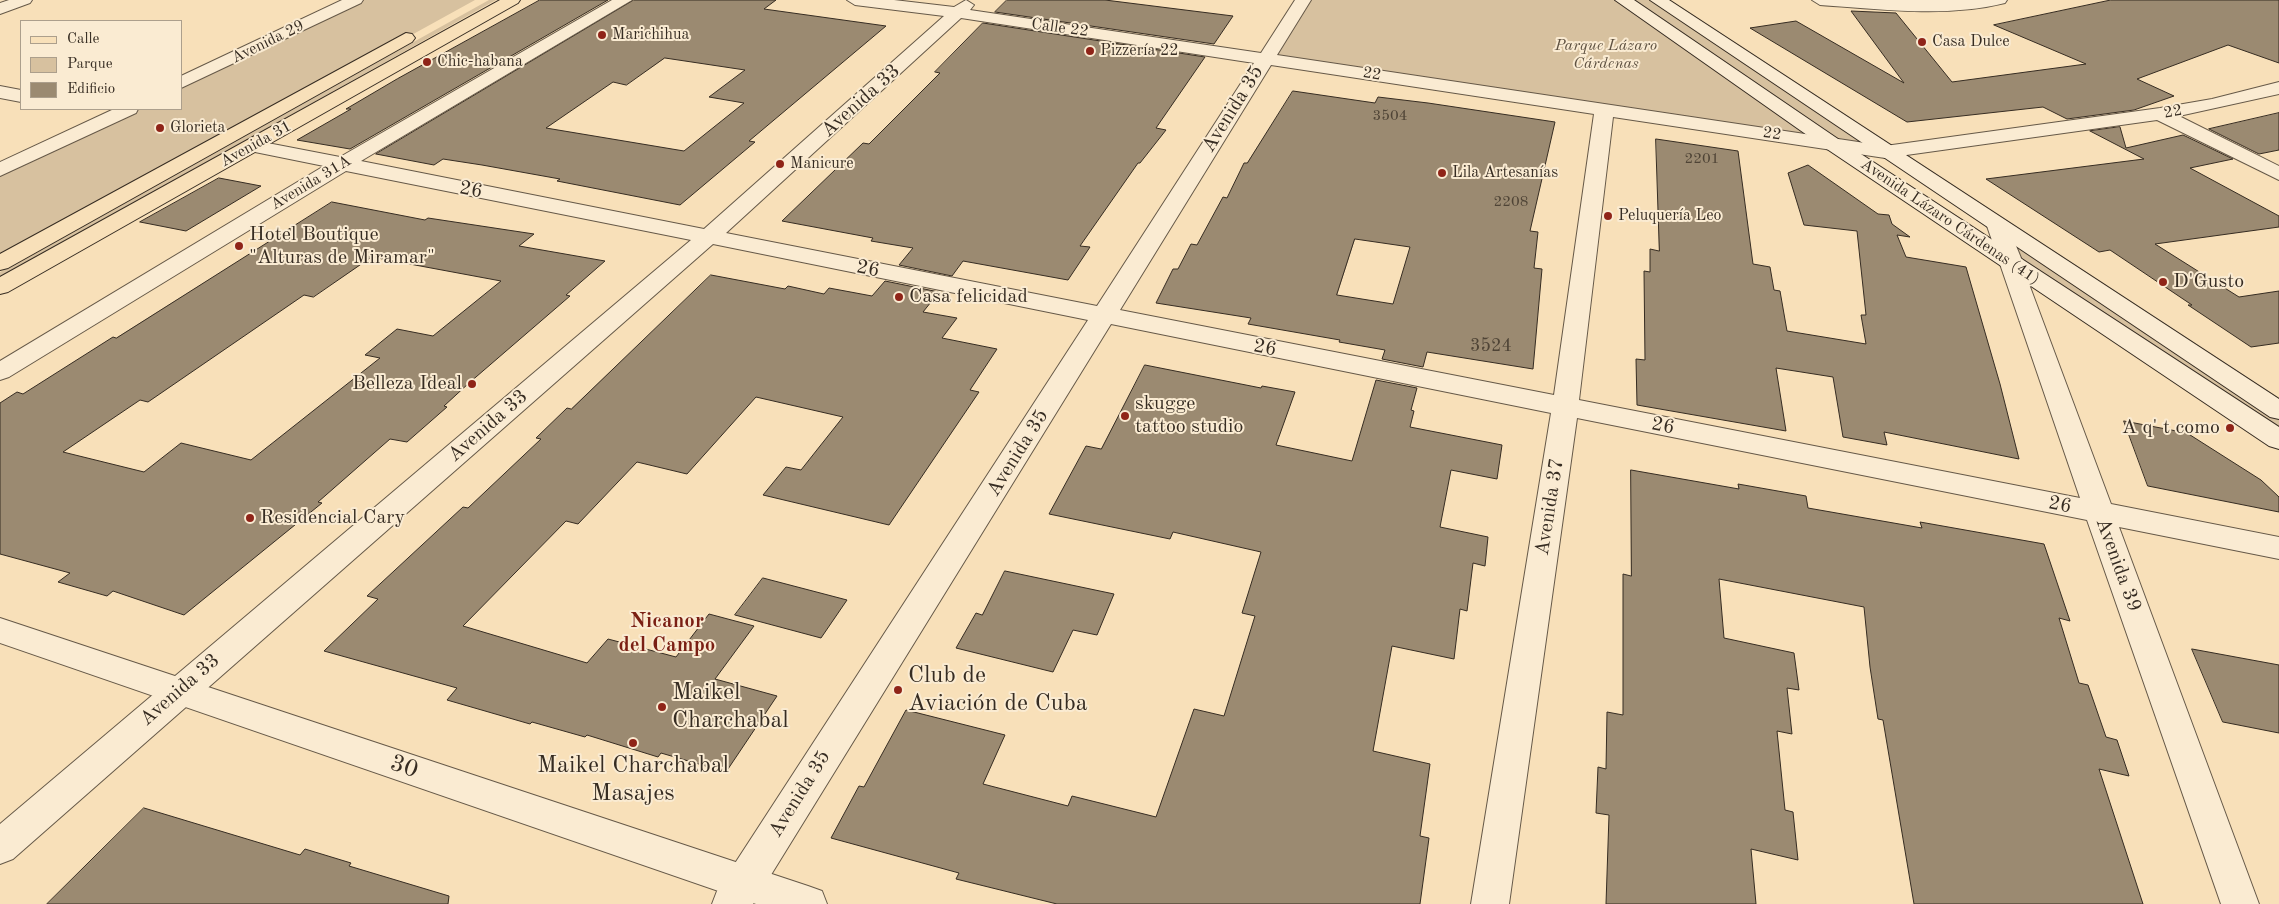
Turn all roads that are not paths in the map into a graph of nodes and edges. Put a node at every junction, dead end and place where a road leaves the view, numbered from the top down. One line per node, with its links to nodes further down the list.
1 (24, 0): 13 (street)
2 (355, 0): 15 (street, Avenida 29)
3 (475, 0): 31 (main road, Avenida 31)
4 (512, 0): 24 (main road, Avenida 31)
5 (624, 0): 26 (street, Avenida 31A)
6 (855, 0): 12 (street, Calle 22)
7 (1303, 0): 14 (street, Avenida 35)
8 (1623, 0): 23 (street, Avenida Lázaro Cárdenas (41))
9 (1658, 0): 25 (street, Avenida Lázaro Cárdenas (41))
10 (1820, 0): 11 (street)
11 (1999, 0)
12 (965, 7): 14 (street, Calle 22); 30 (street, Avenida 33)
13 (0, 9)
14 (1264, 58): 20 (street, 22); 34 (street, Avenida 35)
15 (182, 83)
16 (2279, 88): 22 (street, 22)
17 (0, 92): 18 (street)
18 (20, 96)
19 (97, 110): 21 (street)
20 (1604, 110): 23 (street, 22); 36 (street, Avenida 37)
21 (122, 112): 27 (street)
22 (2160, 114): 25 (street, 22); 28 (street)
23 (1831, 143): 25 (street, 22); 32 (street, Avenida Lázaro Cárdenas (41))
24 (252, 146): 26 (street, 26); 33 (main road, Avenida 31)
25 (1885, 152): 29 (street, Avenida Lázaro Cárdenas (41))
26 (341, 165): 30 (street, 26); 35 (street, Avenida 31A)
27 (0, 170)
28 (2279, 174)
29 (1998, 226): 32 (street, Avenida 39); 37 (street, Avenida Lázaro Cárdenas (41))
30 (708, 237): 34 (street, 26); 42 (street, Avenida 33)
31 (0, 263)
32 (2012, 263): 38 (street, Avenida Lázaro Cárdenas (41)); 39 (street, Avenida 39)
33 (0, 287)
34 (1104, 316): 36 (street, 26); 44 (street, Avenida 35)
35 (0, 372)
36 (1565, 407): 39 (street, 26); 46 (street, Avenida 37)
37 (2279, 412)
38 (2279, 440)
39 (2100, 512): 40 (street, 26); 47 (street, Avenida 39)
40 (2279, 548)
41 (0, 630): 42 (street, 30)
42 (179, 691): 43 (street, Avenida 33); 44 (street, 30)
43 (0, 847)
44 (738, 893): 45 (street, 30)
45 (808, 904)
46 (1490, 904)
47 (2240, 904)

